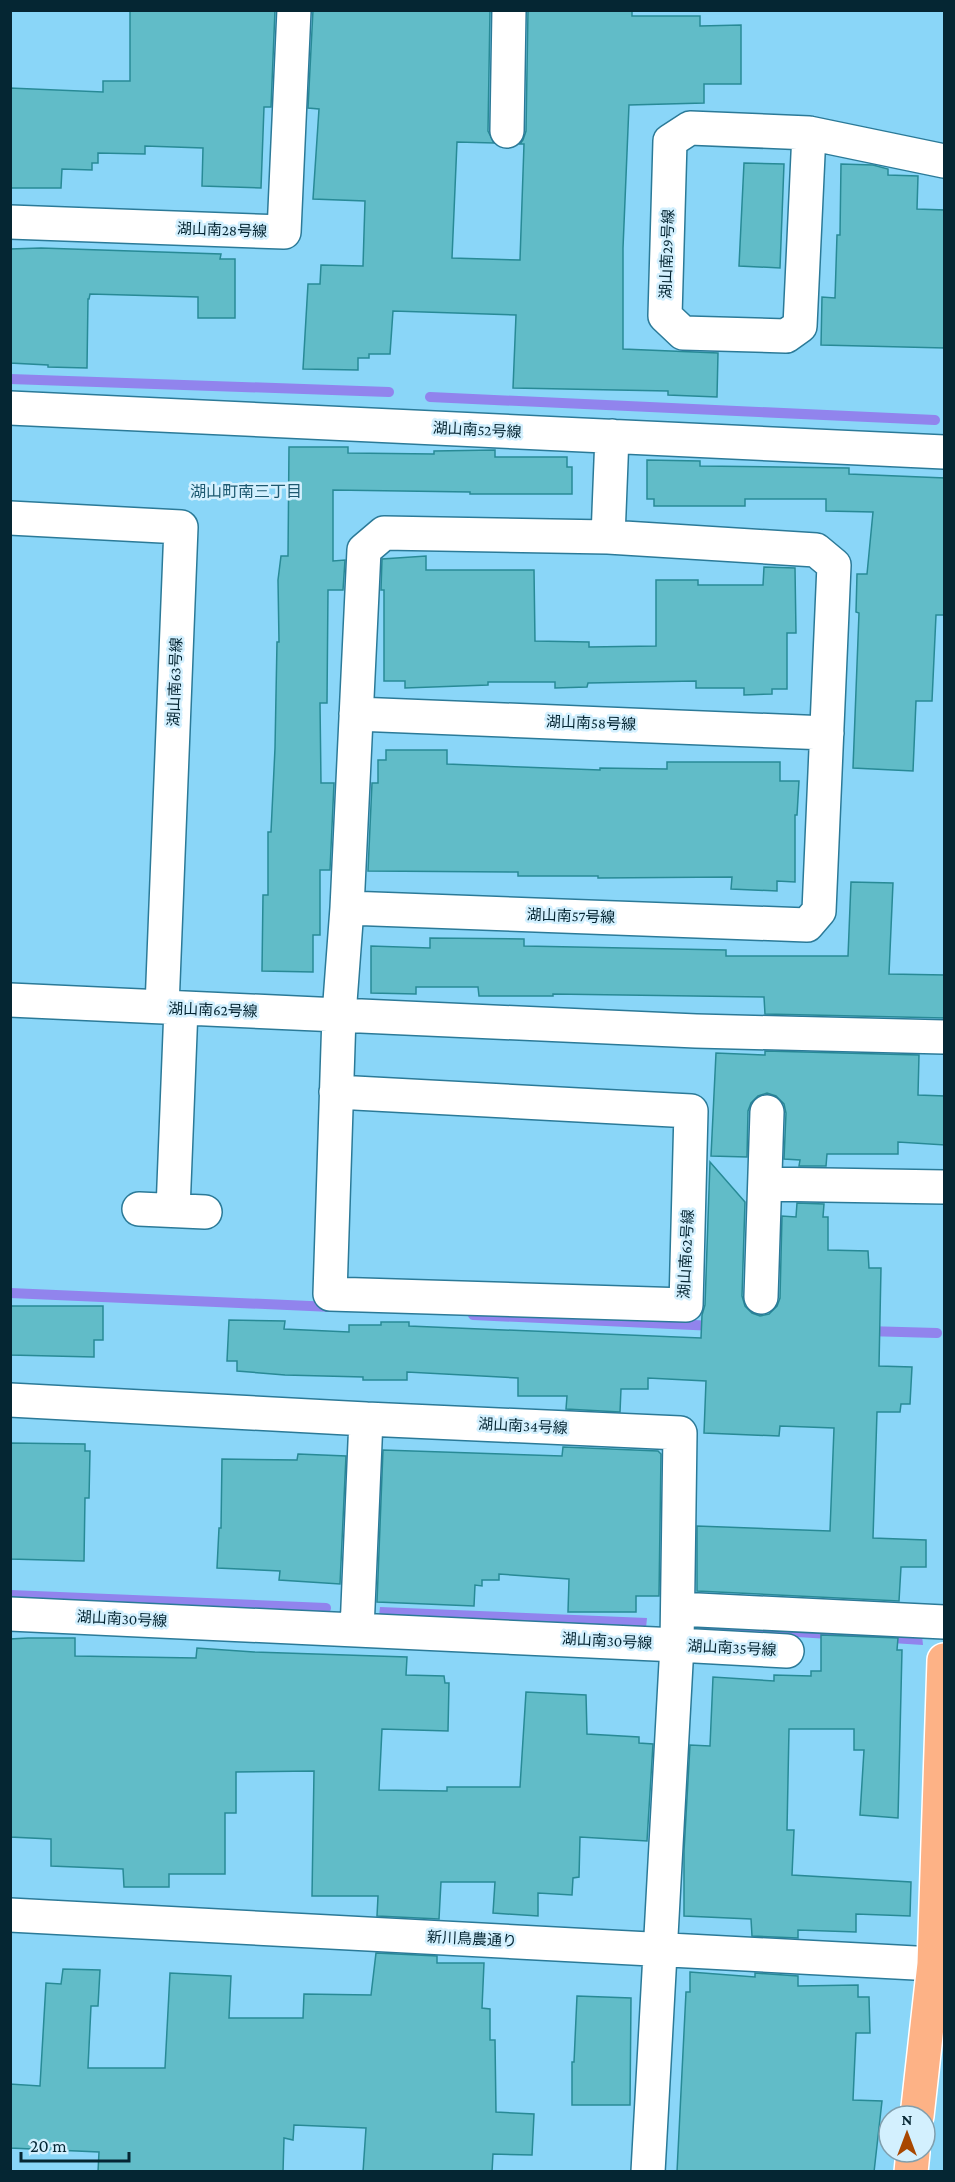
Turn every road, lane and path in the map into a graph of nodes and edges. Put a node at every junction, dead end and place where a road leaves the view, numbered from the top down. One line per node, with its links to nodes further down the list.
1 (294, 10): 6 (street, 湖山南28号線)
2 (509, 10): 3 (street)
3 (507, 131)
4 (809, 133): 4 (street, 湖山南29号線); 5 (street, 湖山南29号線)
5 (945, 161)
6 (10, 222)
7 (10, 408): 8 (street, 湖山南52号線)
8 (612, 436): 9 (street, 湖山南52号線); 11 (street)
9 (945, 452)
10 (10, 518): 16 (street, 湖山南63号線)
11 (608, 537): 12 (street, 湖山南57号線); 13 (street, 湖山南57号線)
12 (356, 714): 13 (street, 湖山南58号線); 14 (street, 湖山南57号線)
13 (826, 733): 14 (street, 湖山南57号線)
14 (347, 908): 17 (street)
15 (10, 1000): 16 (street, 湖山南62号線)
16 (172, 1008): 17 (street, 湖山南62号線); 23 (street)
17 (339, 1015): 18 (street); 19 (street, 湖山南62号線)
18 (945, 1037)
19 (336, 1092): 19 (street, 湖山南62号線)
20 (767, 1112): 21 (street)
21 (765, 1184): 22 (street); 24 (street)
22 (945, 1187)
23 (139, 1209)
24 (761, 1297)
25 (10, 1401): 26 (street)
26 (366, 1419): 27 (street, 湖山南34号線); 30 (street)
27 (678, 1610): 29 (street); 31 (street, 湖山南34号線)
28 (10, 1614): 30 (street, 湖山南30号線)
29 (945, 1622)
30 (357, 1630): 31 (street, 湖山南30号線)
31 (677, 1645): 32 (street, 湖山南35号線); 36 (street)
32 (787, 1651)
33 (945, 1660): 34 (main road)
34 (941, 1871): 37 (main road)
35 (10, 1915): 36 (street, 新川鳥農通り)
36 (659, 1949): 37 (street, 新川鳥農通り); 39 (street)
37 (934, 1964): 38 (main road)
38 (918, 2104)
39 (648, 2172)

